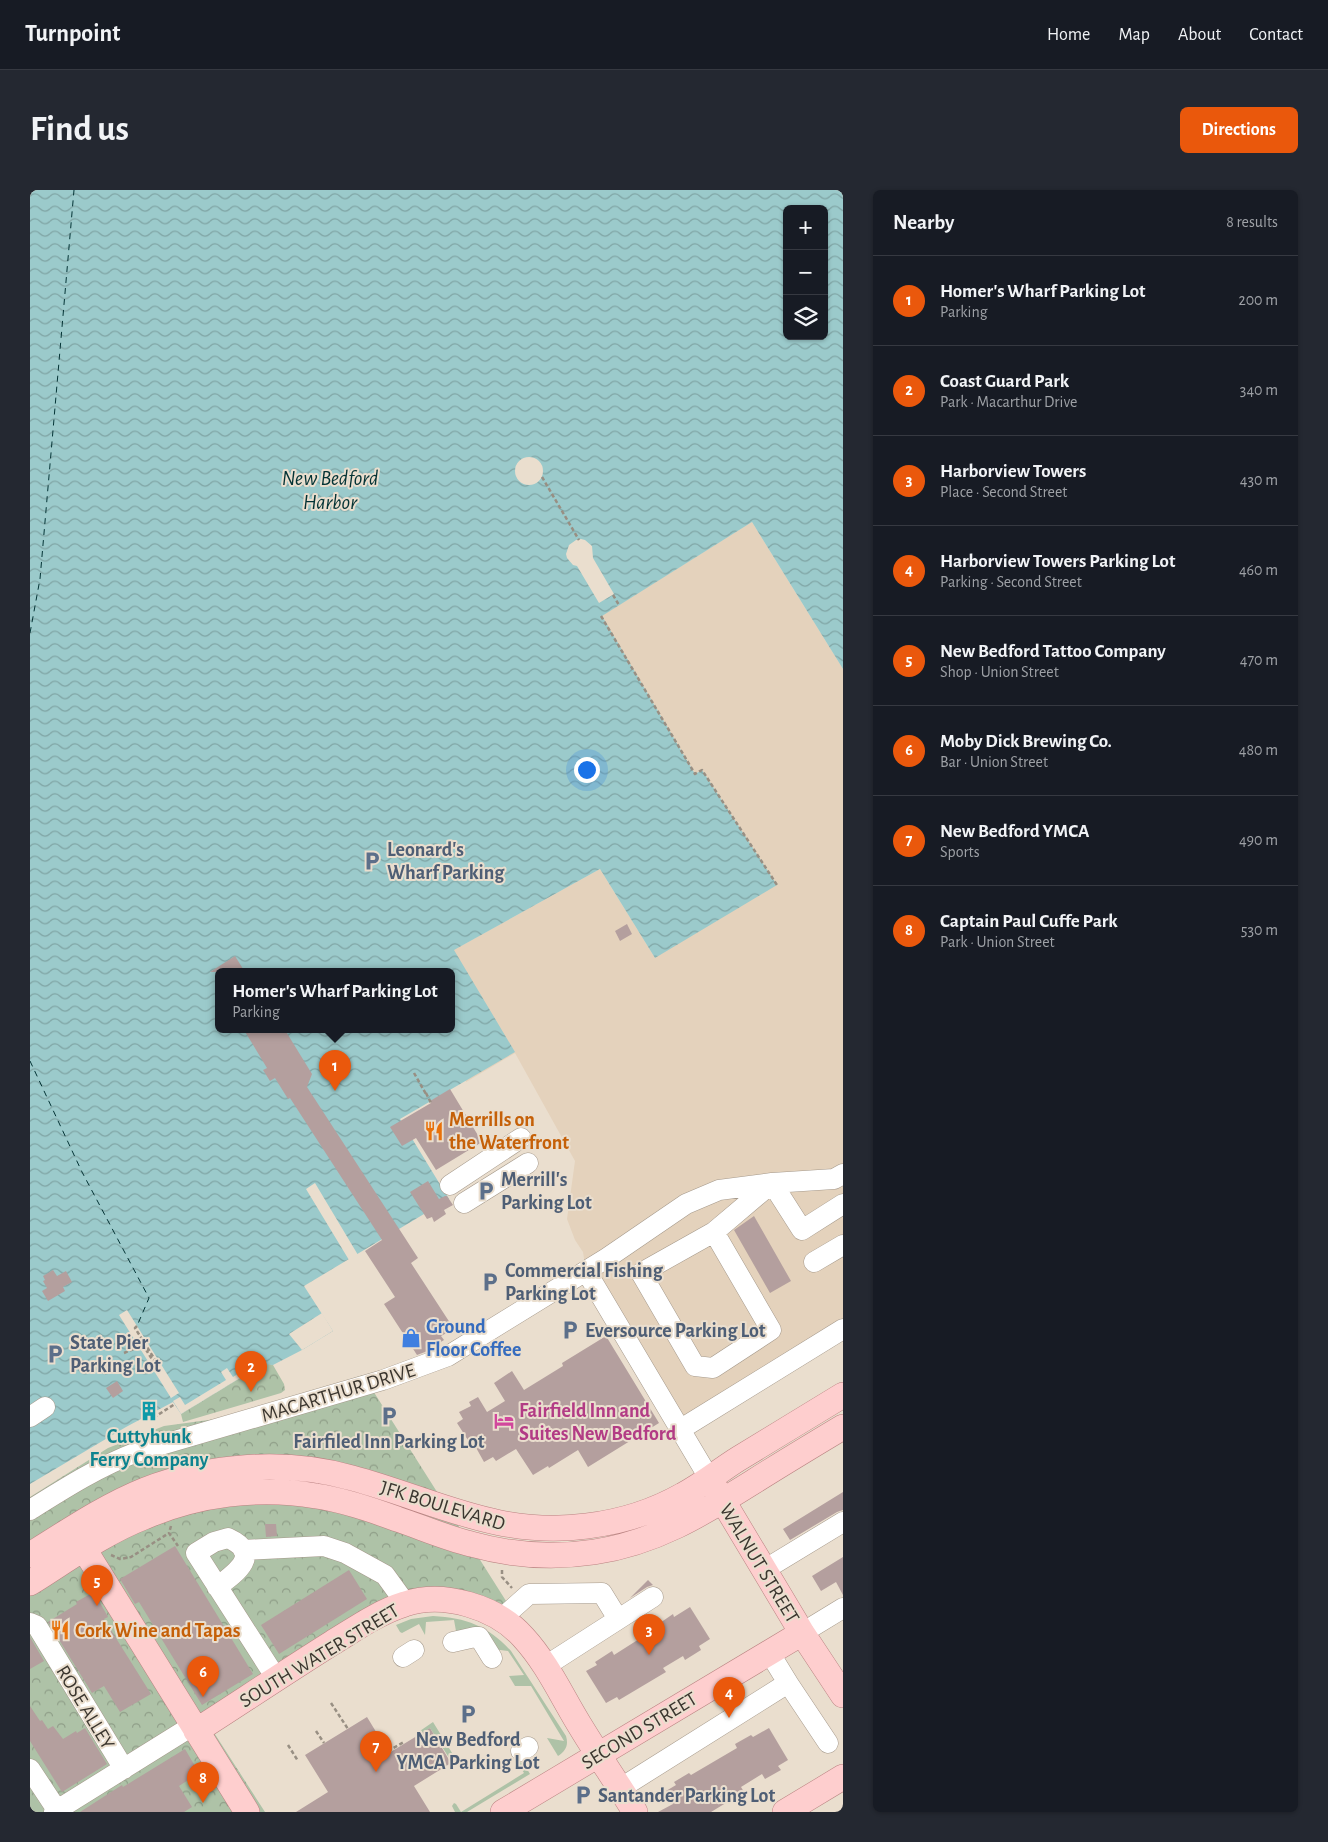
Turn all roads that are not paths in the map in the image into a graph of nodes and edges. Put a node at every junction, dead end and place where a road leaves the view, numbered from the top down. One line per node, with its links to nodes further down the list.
1 (521, 1138): 5 (street)
2 (528, 1163): 6 (street)
3 (843, 1174): 4 (street, MACARTHUR DRIVE)
4 (772, 1183): 7 (street); 8 (street); 11 (street, MACARTHUR DRIVE)
5 (450, 1185)
6 (464, 1204)
7 (842, 1206)
8 (714, 1232): 8 (street)
9 (843, 1245): 10 (street)
10 (814, 1262)
11 (586, 1271): 15 (street); 18 (street, MACARTHUR DRIVE)
12 (843, 1329): 15 (street)
13 (843, 1395): 16 (main road, JFK BOULEVARD)
14 (843, 1427): 17 (main road, JFK BOULEVARD)
15 (681, 1430): 16 (street, WALNUT STREET)
16 (709, 1478): 17 (main road, WALNUT STREET); 20 (main road, JFK BOULEVARD)
17 (723, 1501): 20 (main road, JFK BOULEVARD); 23 (main road, WALNUT STREET)
18 (30, 1510)
19 (843, 1522): 23 (street)
20 (78, 1539): 22 (main road, JFK BOULEVARD); 24 (main road, JFK BOULEVARD); 40 (main road)
21 (243, 1550): 25 (street); 25 (street); 27 (street)
22 (30, 1555)
23 (764, 1570): 32 (main road, WALNUT STREET)
24 (30, 1583)
25 (217, 1587): 37 (street)
26 (653, 1597): 30 (street)
27 (406, 1604): 29 (main road, SOUTH WATER STREET); 37 (main road, SOUTH WATER STREET)
28 (843, 1608): 32 (street)
29 (500, 1619): 30 (street); 36 (main road, SOUTH WATER STREET)
30 (618, 1619): 36 (street)
31 (30, 1623): 44 (street, ROSE ALLEY)
32 (802, 1632): 34 (main road, SECOND STREET); 39 (main road, WALNUT STREET)
33 (453, 1642): 35 (street)
34 (769, 1652): 38 (street); 42 (main road, SECOND STREET)
35 (492, 1658)
36 (544, 1667): 42 (main road, SOUTH WATER STREET)
37 (276, 1678): 40 (main road, SOUTH WATER STREET)
38 (788, 1683): 41 (street); 46 (street)
39 (843, 1695)
40 (194, 1728): 44 (street); 48 (main road)
41 (828, 1743)
42 (599, 1754): 46 (main road, SOUTH WATER STREET); 49 (main road, SECOND STREET)
43 (30, 1769): 47 (street)
44 (124, 1769): 47 (street)
45 (843, 1777): 51 (main road)
46 (621, 1788): 50 (main road, SOUTH WATER STREET)
47 (56, 1811)
48 (247, 1812)
49 (503, 1812)
50 (635, 1812)
51 (785, 1812)

